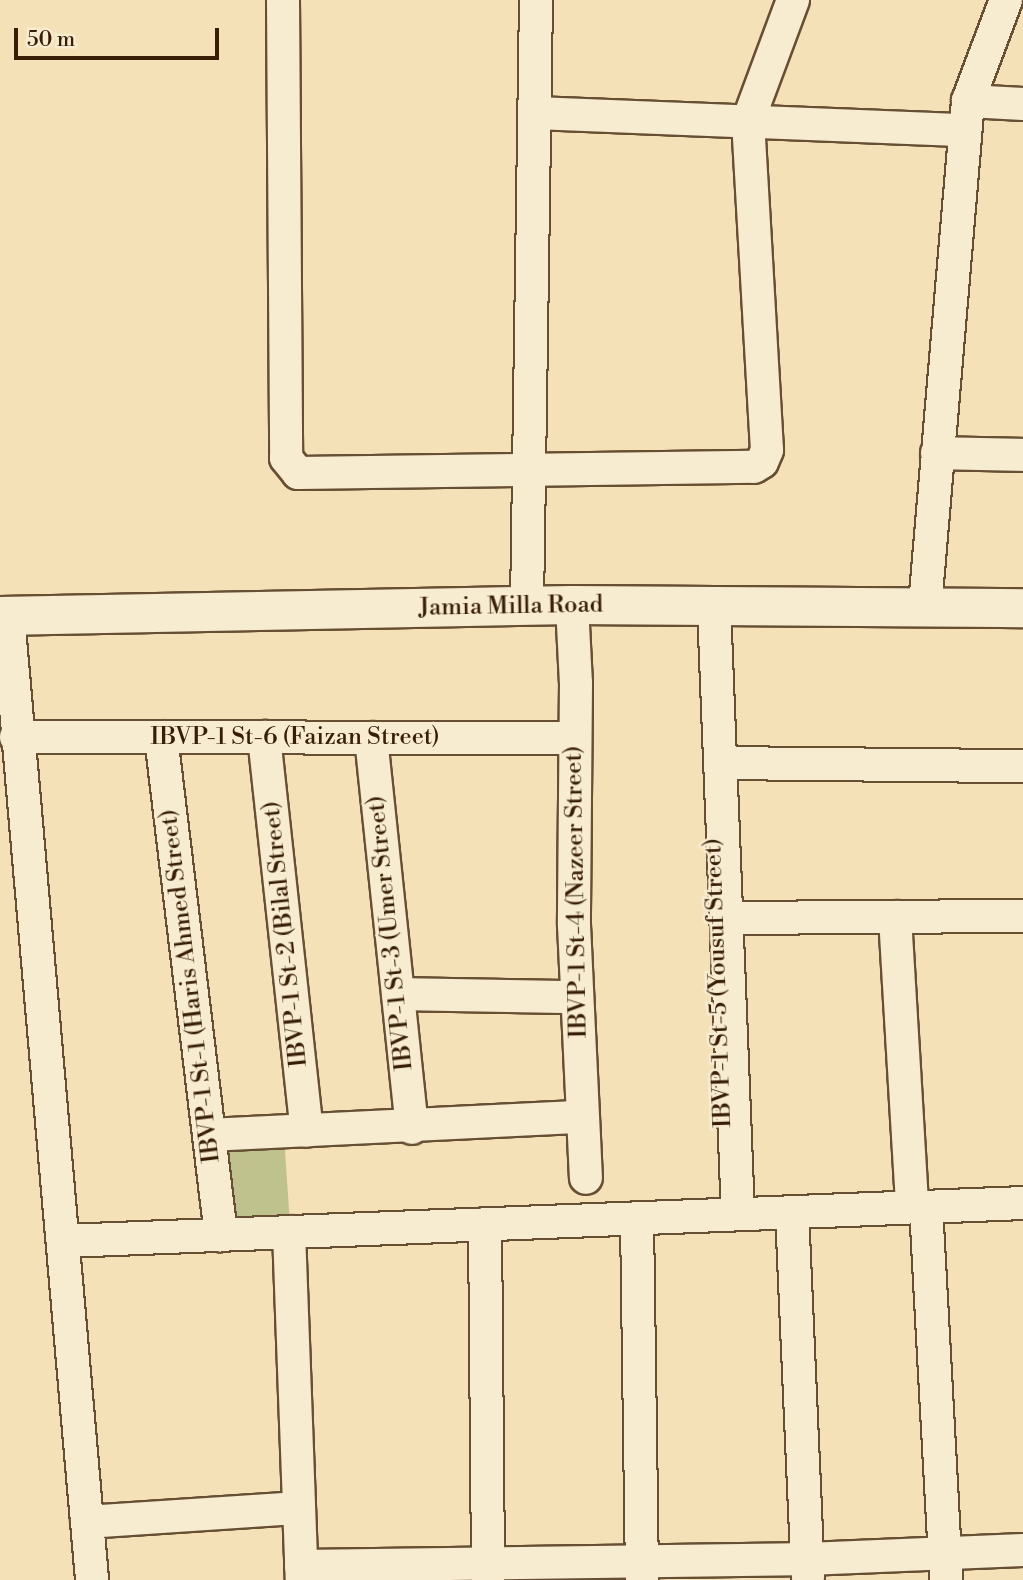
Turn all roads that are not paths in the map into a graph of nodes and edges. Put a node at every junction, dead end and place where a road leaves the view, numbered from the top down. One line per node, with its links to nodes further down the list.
1 (283, 0): 11 (street)
2 (536, 0): 6 (street)
3 (793, 0): 8 (street)
4 (1006, 0): 7 (street)
5 (1023, 104): 7 (street)
6 (535, 113): 8 (street); 11 (street)
7 (967, 115): 8 (street); 9 (street)
8 (748, 121): 11 (street)
9 (937, 453): 10 (street); 14 (street)
10 (1023, 455)
11 (530, 471): 12 (street)
12 (527, 606): 13 (main road, Jamia Milla Road); 17 (main road, Jamia Milla Road)
13 (572, 606): 15 (main road, Jamia Milla Road); 21 (street, IBVP-1 St-4 (Nazeer Street))
14 (925, 606): 15 (main road, Jamia Milla Road); 16 (main road, Jamia Milla Road)
15 (714, 607): 23 (street)
16 (1023, 608)
17 (4, 617): 18 (street)
18 (16, 737): 22 (street, IBVP-1 St-6 (Faizan Street)); 43 (street)
19 (264, 737): 20 (street, IBVP-1 St-6 (Faizan Street)); 22 (street, IBVP-1 St-6 (Faizan Street)); 32 (street, IBVP-1 St-2 (Bilal Street))
20 (371, 737): 21 (street, IBVP-1 St-6 (Faizan Street)); 28 (street, IBVP-1 St-3 (Umer Street))
21 (575, 738): 29 (street, IBVP-1 St-4 (Nazeer Street))
22 (162, 744): 33 (street, IBVP-1 St-1 (Haris Ahmed Street)); 42 (street)
23 (715, 757): 24 (street); 27 (street); 38 (street, IBVP-1 St-5 (Yousuf Street))
24 (1023, 766)
25 (1023, 916): 26 (street)
26 (895, 917): 27 (street); 36 (street)
27 (727, 918): 38 (street)
28 (398, 994): 29 (street); 31 (street, IBVP-1 St-3 (Umer Street))
29 (576, 997): 30 (street, IBVP-1 St-4 (Nazeer Street))
30 (581, 1118): 31 (street); 34 (street, IBVP-1 St-4 (Nazeer Street))
31 (412, 1128): 32 (street)
32 (307, 1131): 33 (street)
33 (209, 1135): 42 (street, IBVP-1 St-1 (Haris Ahmed Street))
34 (586, 1178)
35 (1023, 1203): 36 (street)
36 (919, 1207): 37 (street); 47 (street)
37 (792, 1212): 38 (street); 48 (street)
38 (733, 1214): 39 (street)
39 (637, 1218): 40 (street); 50 (street)
40 (485, 1224): 41 (street); 49 (street)
41 (289, 1232): 42 (street); 44 (street)
42 (221, 1235): 43 (street)
43 (65, 1241): 45 (street)
44 (299, 1508): 45 (street); 51 (street)
45 (88, 1522): 52 (street)
46 (1023, 1550): 47 (street)
47 (946, 1567): 48 (street)
48 (808, 1569): 50 (street)
49 (488, 1570): 50 (street); 51 (street)
50 (642, 1570)
51 (301, 1573)
52 (92, 1580)

